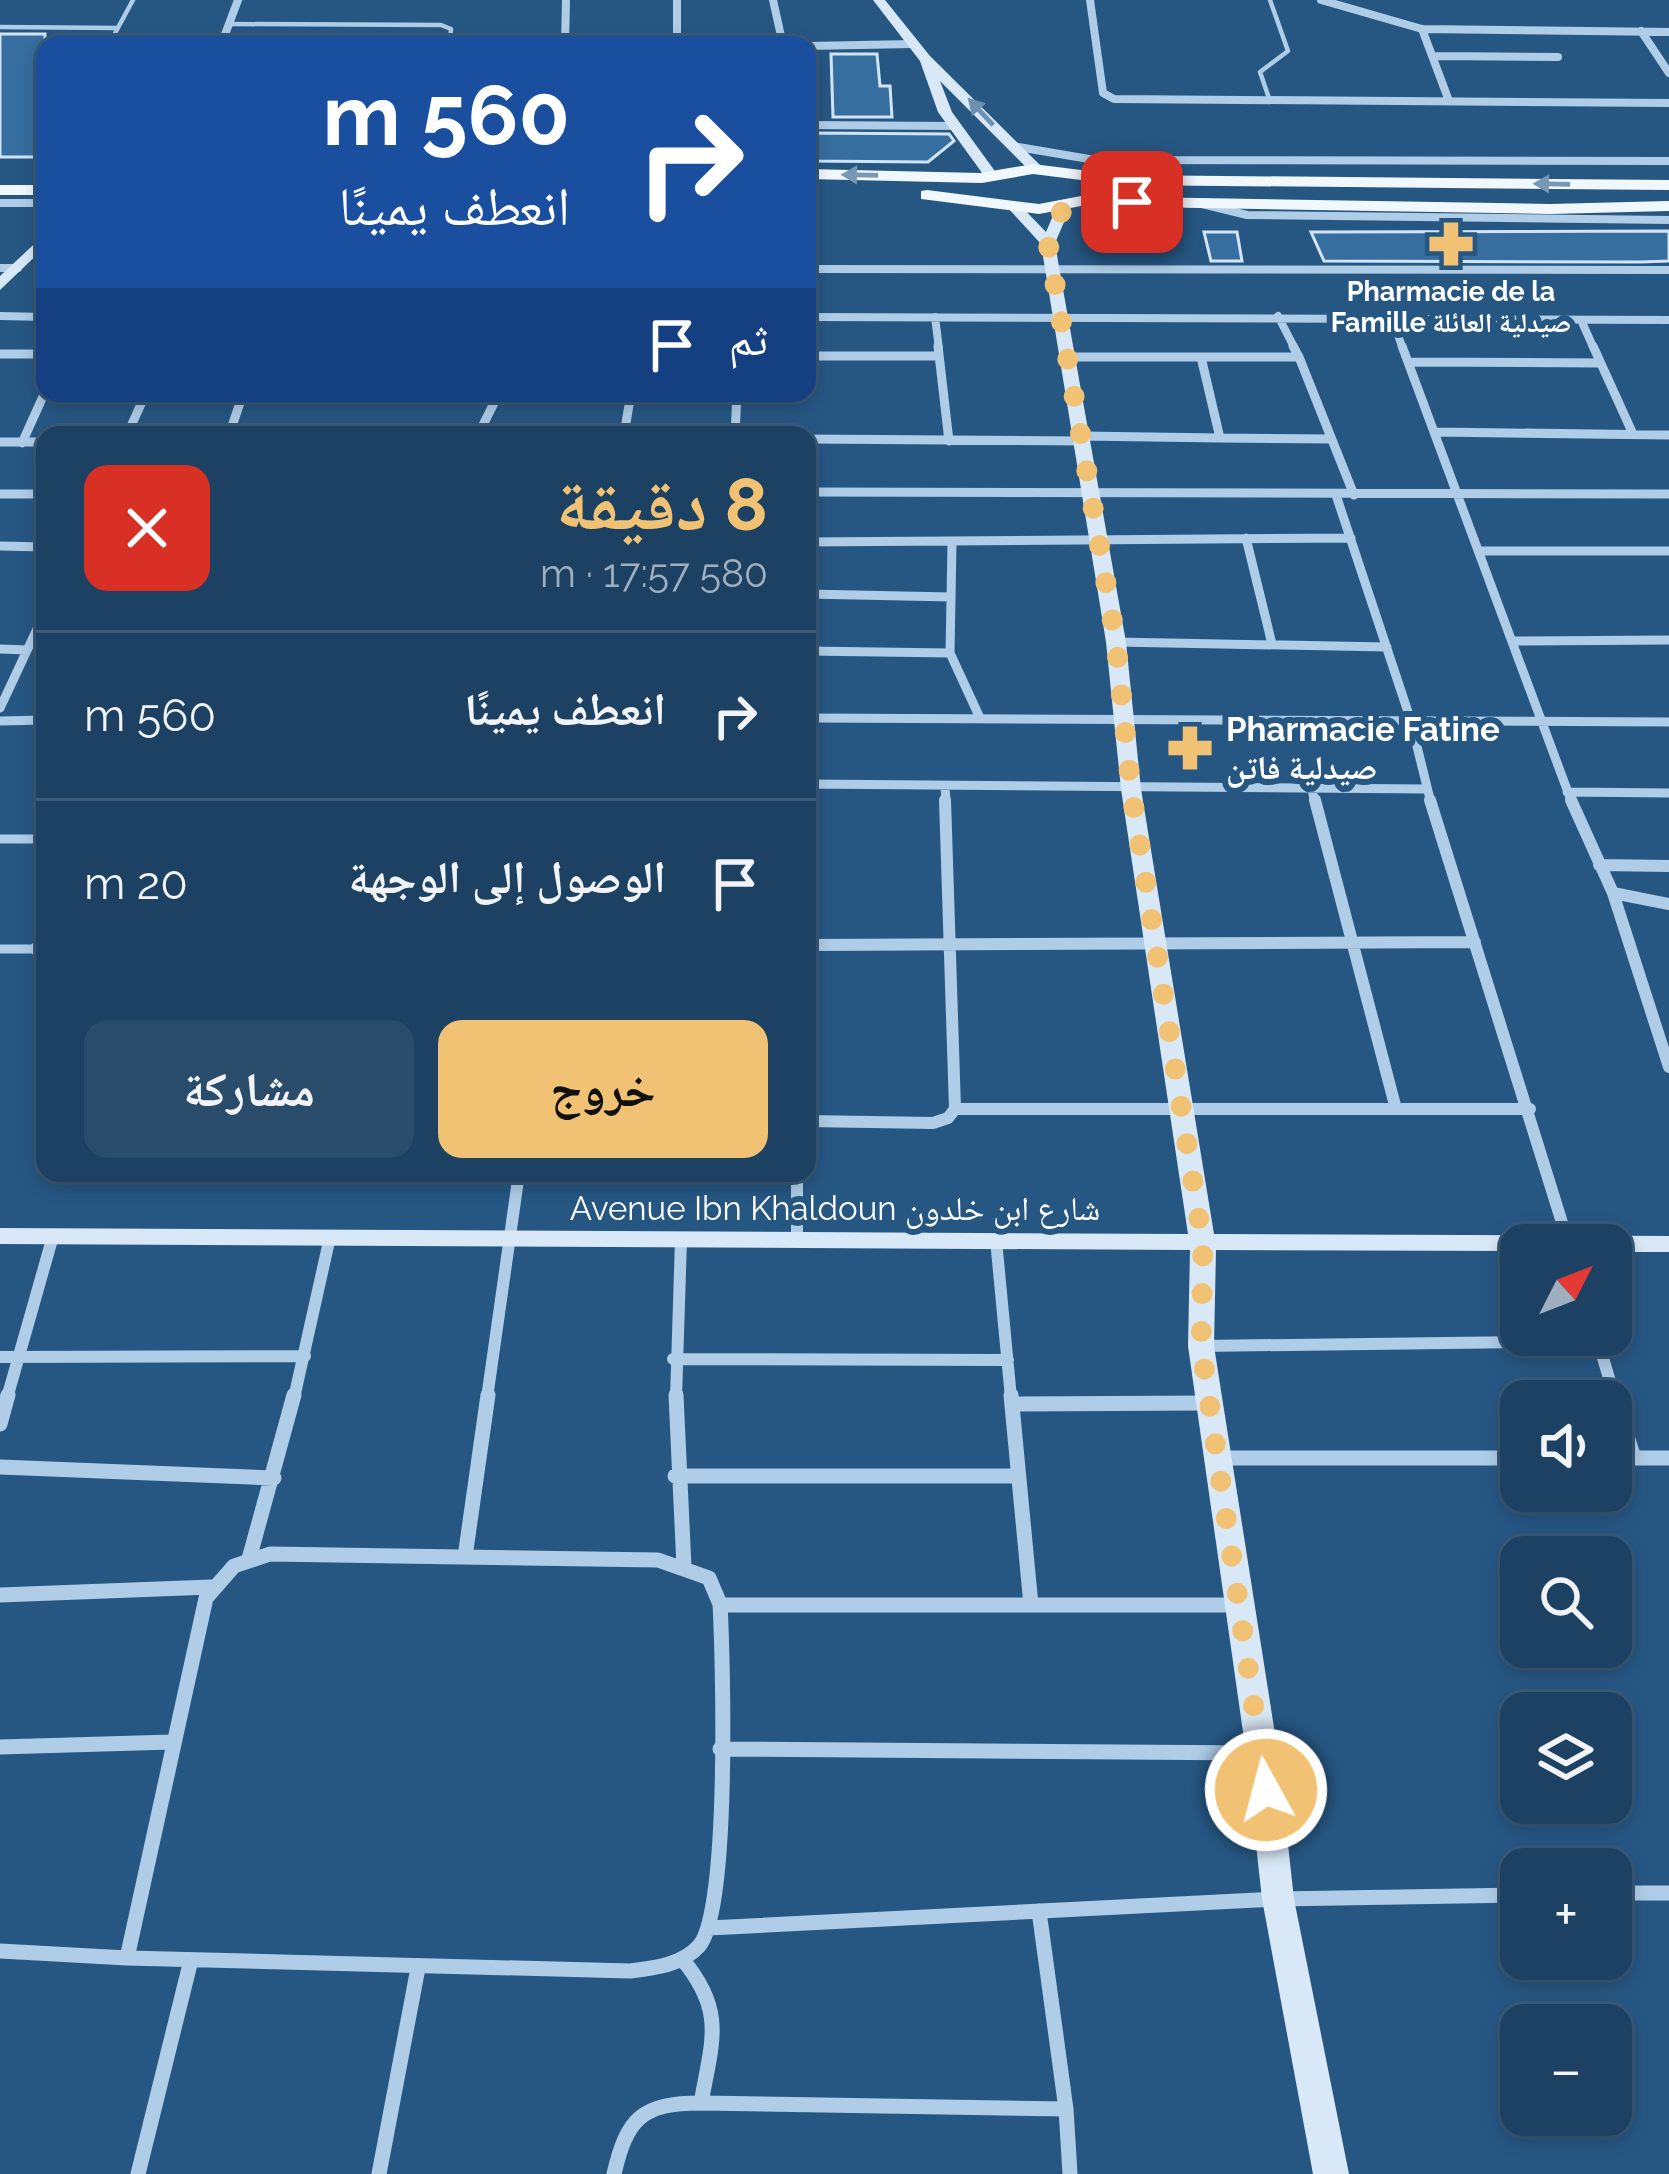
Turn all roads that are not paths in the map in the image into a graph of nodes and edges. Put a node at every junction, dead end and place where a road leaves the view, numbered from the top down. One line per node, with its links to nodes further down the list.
1 (134, 0): 12 (lane)
2 (238, 0): 10 (street)
3 (566, 0): 19 (street)
4 (677, 0): 20 (street)
5 (773, 0): 21 (street)
6 (879, 0): 22 (street)
7 (1090, 0): 28 (street)
8 (1270, 0): 28 (lane)
9 (1321, 0): 13 (street)
10 (229, 24): 17 (street); 18 (lane)
11 (0, 27): 12 (lane)
12 (117, 28): 16 (lane)
13 (1422, 29): 14 (street); 24 (street)
14 (1641, 32): 15 (street); 27 (street)
15 (1669, 32)
16 (113, 36)
17 (224, 36)
18 (451, 36)
19 (565, 36)
20 (676, 36)
21 (781, 36)
22 (912, 44): 23 (street); 26 (street)
23 (816, 46)
24 (1435, 56): 25 (street); 29 (street)
25 (1558, 57)
26 (925, 58): 32 (street); 33 (street, one-way to 26)
27 (1669, 73)
28 (1270, 101): 29 (street)
29 (1449, 101): 30 (street)
30 (1669, 103)
31 (816, 125): 32 (street)
32 (954, 126): 34 (street)
33 (1010, 145): 35 (street); 37 (street)
34 (972, 154): 41 (main road); 42 (street)
35 (1223, 160): 36 (street); 44 (main road)
36 (1669, 161)
37 (1035, 168): 42 (main road); 43 (main road)
38 (0, 170): 39 (main road)
39 (36, 170)
40 (816, 174): 41 (main road, one-way to 40)
41 (912, 176): 42 (main road)
42 (986, 176): 50 (main road)
43 (1083, 179): 44 (main road); 53 (main road)
44 (1176, 181): 45 (main road, one-way to 44)
45 (1669, 185)
46 (0, 190): 47 (main road)
47 (36, 190)
48 (816, 193): 49 (main road)
49 (925, 195): 50 (main road); 55 (main road)
50 (986, 200): 55 (main road)
51 (0, 203): 52 (street)
52 (36, 203)
53 (1072, 203): 55 (main road); 56 (main road); 59 (street)
54 (1669, 206): 56 (main road)
55 (1016, 211): 59 (street)
56 (1552, 214): 57 (street)
57 (1669, 220)
58 (36, 246): 60 (street)
59 (1050, 255): 61 (street); 62 (street); 65 (street)
60 (9, 268): 63 (street)
61 (816, 268)
62 (1669, 270)
63 (0, 286)
64 (0, 316): 68 (street)
65 (1058, 316): 66 (street); 70 (street); 77 (street)
66 (1278, 316): 67 (street); 79 (street)
67 (1391, 316): 71 (street); 80 (street)
68 (36, 317)
69 (816, 317): 70 (street)
70 (935, 317): 76 (street)
71 (1581, 320): 72 (street); 81 (street)
72 (1669, 320)
73 (0, 354): 74 (street)
74 (36, 354)
75 (816, 356): 76 (street)
76 (940, 356): 90 (street)
77 (1068, 357): 78 (street); 88 (street)
78 (1201, 357): 79 (street); 86 (street)
79 (1299, 357): 89 (street)
80 (1410, 362): 81 (street); 83 (street)
81 (1600, 363): 84 (street)
82 (40, 402): 93 (street)
83 (1437, 433): 84 (street); 97 (street)
84 (1633, 434): 85 (street)
85 (1669, 435)
86 (1220, 438): 88 (street); 89 (street)
87 (816, 439): 90 (street)
88 (1082, 439): 90 (street); 99 (street)
89 (1331, 439): 101 (street)
90 (949, 441)
91 (0, 442): 93 (street)
92 (36, 442): 93 (street)
93 (22, 443)
94 (816, 493): 99 (street)
95 (0, 494): 96 (street)
96 (36, 494)
97 (1458, 494): 98 (street); 101 (street); 109 (street)
98 (1669, 494)
99 (1092, 495): 100 (street); 104 (street)
100 (1336, 495): 101 (street); 103 (street)
101 (1354, 495)
102 (1246, 538): 103 (street); 104 (street); 117 (street)
103 (1351, 538): 118 (street)
104 (1097, 541): 106 (street); 116 (street)
105 (816, 542): 106 (street)
106 (952, 543): 112 (street)
107 (0, 546): 108 (street)
108 (36, 547)
109 (1480, 551): 110 (street); 115 (street)
110 (1669, 551)
111 (816, 594): 112 (street)
112 (951, 597): 122 (street)
113 (36, 632): 120 (street)
114 (1669, 640): 115 (street)
115 (1515, 641): 129 (street)
116 (1116, 642): 117 (street); 126 (street)
117 (1272, 644): 118 (street)
118 (1387, 647): 127 (street)
119 (0, 649): 120 (street)
120 (27, 650): 123 (street)
121 (816, 651): 122 (street)
122 (950, 652): 125 (street)
123 (0, 708)
124 (816, 718): 125 (street)
125 (980, 718): 126 (street)
126 (1126, 718): 127 (street); 134 (street)
127 (1410, 718): 129 (street); 135 (street)
128 (36, 720): 130 (street)
129 (1545, 720): 131 (street); 137 (street)
130 (0, 722)
131 (1669, 722)
132 (816, 784): 133 (street)
133 (945, 786): 134 (street); 150 (street)
134 (1131, 789): 136 (street); 145 (street)
135 (1427, 789): 136 (street); 146 (street)
136 (1312, 790): 147 (street)
137 (1567, 792): 138 (street); 141 (street)
138 (1669, 793)
139 (0, 839): 140 (lane)
140 (36, 839)
141 (1599, 865): 142 (street); 143 (street)
142 (1669, 866)
143 (1613, 893): 144 (street); 154 (street)
144 (1669, 904)
145 (1156, 940): 147 (street); 150 (street); 158 (street)
146 (1475, 942): 147 (street); 155 (street)
147 (1350, 943): 157 (street)
148 (816, 945): 150 (street)
149 (36, 946): 152 (lane)
150 (948, 947): 156 (street)
151 (0, 949): 152 (lane)
152 (33, 949): 153 (lane)
153 (36, 951)
154 (1669, 1067)
155 (1530, 1108): 157 (street); 162 (street)
156 (955, 1109): 158 (street); 159 (street)
157 (1396, 1109): 158 (street)
158 (1182, 1112): 173 (street)
159 (816, 1120)
160 (518, 1182): 166 (street)
161 (797, 1182): 168 (street)
162 (1563, 1224)
163 (0, 1236): 164 (street, Avenue Ibn Khaldoun شارع ابن خلدون)
164 (53, 1236): 165 (street, Avenue Ibn Khaldoun شارع ابن خلدون); 179 (street)
165 (330, 1237): 166 (street, Avenue Ibn Khaldoun شارع ابن خلدون); 176 (street)
166 (510, 1239): 167 (street, Avenue Ibn Khaldoun شارع ابن خلدون); 193 (street)
167 (681, 1240): 168 (street, Avenue Ibn Khaldoun شارع ابن خلدون); 180 (street)
168 (797, 1240): 169 (street, Avenue Ibn Khaldoun شارع ابن خلدون)
169 (996, 1240): 173 (street, Avenue Ibn Khaldoun شارع ابن خلدون); 181 (street)
170 (1500, 1244): 173 (street, Avenue Ibn Khaldoun شارع ابن خلدون)
171 (1632, 1244): 172 (street, Avenue Ibn Khaldoun شارع ابن خلدون)
172 (1669, 1244)
173 (1203, 1245): 175 (street)
174 (1500, 1340): 175 (street)
175 (1201, 1346): 182 (street)
176 (305, 1356): 179 (street); 192 (street)
177 (1603, 1356): 185 (street)
178 (0, 1358): 179 (street)
179 (19, 1358): 184 (street)
180 (673, 1359): 181 (street); 191 (street)
181 (1008, 1360): 183 (street)
182 (1209, 1403): 183 (street); 186 (street)
183 (1012, 1404): 190 (street)
184 (0, 1424)
185 (1634, 1457): 188 (street)
186 (1217, 1458): 187 (street); 200 (street)
187 (1500, 1458)
188 (1669, 1458)
189 (0, 1468): 192 (street)
190 (1018, 1475): 191 (street); 199 (street)
191 (675, 1477): 195 (street)
192 (274, 1478): 194 (street)
193 (464, 1557): 194 (street); 195 (street)
194 (249, 1559): 196 (street)
195 (684, 1567): 198 (street)
196 (211, 1587): 197 (street); 201 (street)
197 (0, 1595)
198 (720, 1605): 199 (street); 203 (street)
199 (1031, 1605): 200 (street)
200 (1240, 1605): 204 (street)
201 (172, 1742): 202 (street); 212 (street)
202 (0, 1747)
203 (720, 1749): 204 (street); 210 (street)
204 (1262, 1753): 208 (street)
205 (1669, 1892): 206 (street)
206 (1632, 1893)
207 (1500, 1894): 208 (street)
208 (1278, 1899): 209 (street); 222 (street)
209 (1039, 1911): 210 (street); 217 (street)
210 (709, 1928): 213 (street)
211 (0, 1952): 212 (street)
212 (127, 1958): 214 (street)
213 (682, 1959): 215 (street); 216 (street)
214 (191, 1960): 215 (street); 218 (street)
215 (418, 1968): 219 (street)
216 (701, 2103): 217 (street); 220 (street)
217 (1066, 2109): 221 (street)
218 (138, 2174)
219 (380, 2174)
220 (614, 2174)
221 (1070, 2174)
222 (1331, 2174)

